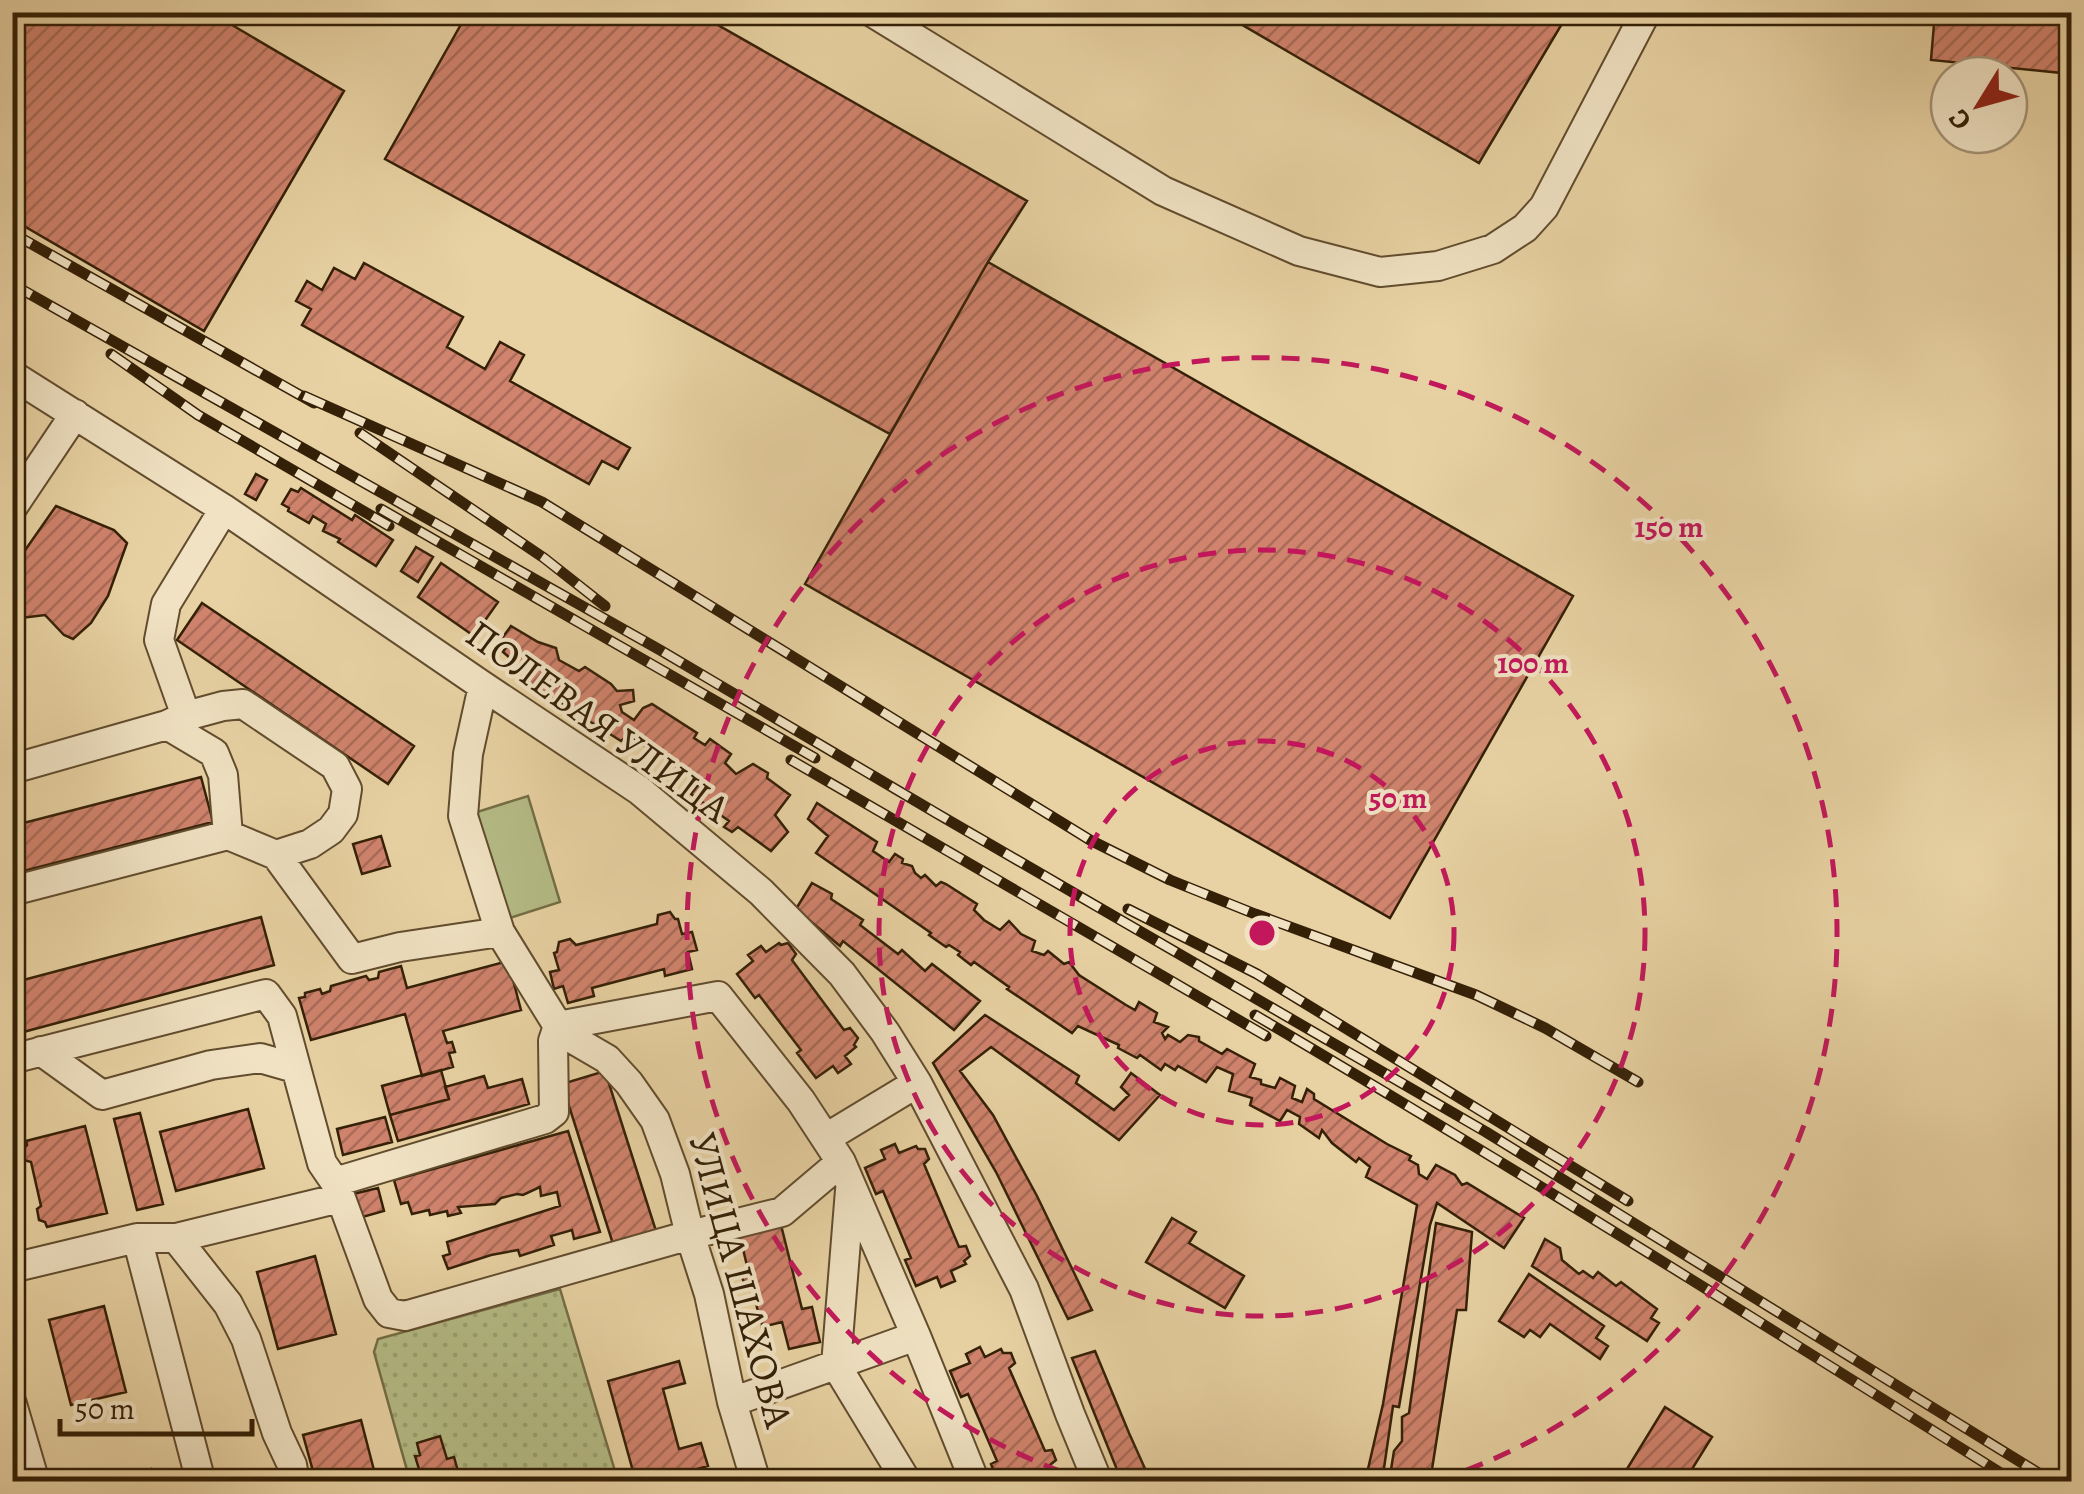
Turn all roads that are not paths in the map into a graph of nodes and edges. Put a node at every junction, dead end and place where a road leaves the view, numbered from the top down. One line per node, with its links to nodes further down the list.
1 (872, 12): 2 (street)
2 (1646, 12)
3 (12, 375): 4 (street, ПОЛЕВАЯ УЛИЦА)
4 (75, 414): 5 (street); 6 (street, ПОЛЕВАЯ УЛИЦА)
5 (12, 508)
6 (224, 509): 7 (street, ПОЛЕВАЯ УЛИЦА); 8 (street)
7 (483, 686): 13 (street, УЛИЦА ШАХОВА); 18 (street, ПОЛЕВАЯ УЛИЦА)
8 (176, 721): 9 (street); 10 (street); 11 (street)
9 (12, 769)
10 (228, 836): 11 (street); 12 (street)
11 (276, 855): 13 (street)
12 (12, 891)
13 (500, 932): 14 (street, УЛИЦА ШАХОВА)
14 (558, 1026): 19 (street); 20 (street); 21 (street, УЛИЦА ШАХОВА)
15 (40, 1051): 16 (street); 17 (street); 17 (street)
16 (12, 1058)
17 (294, 1068): 20 (street)
18 (917, 1082): 19 (street); 35 (street, ПОЛЕВАЯ УЛИЦА)
19 (839, 1161): 21 (street); 25 (street); 26 (street)
20 (337, 1190): 21 (street); 23 (street)
21 (690, 1234): 27 (street, УЛИЦА ШАХОВА)
22 (137, 1238): 23 (street); 24 (street); 30 (street)
23 (176, 1238): 31 (street)
24 (12, 1268)
25 (916, 1336): 26 (street); 34 (street)
26 (836, 1365): 27 (street); 33 (street)
27 (732, 1402): 32 (street, УЛИЦА ШАХОВА)
28 (12, 1404): 29 (street)
29 (34, 1482)
30 (202, 1482)
31 (295, 1482)
32 (756, 1482)
33 (908, 1482)
34 (975, 1482)
35 (1098, 1482)

